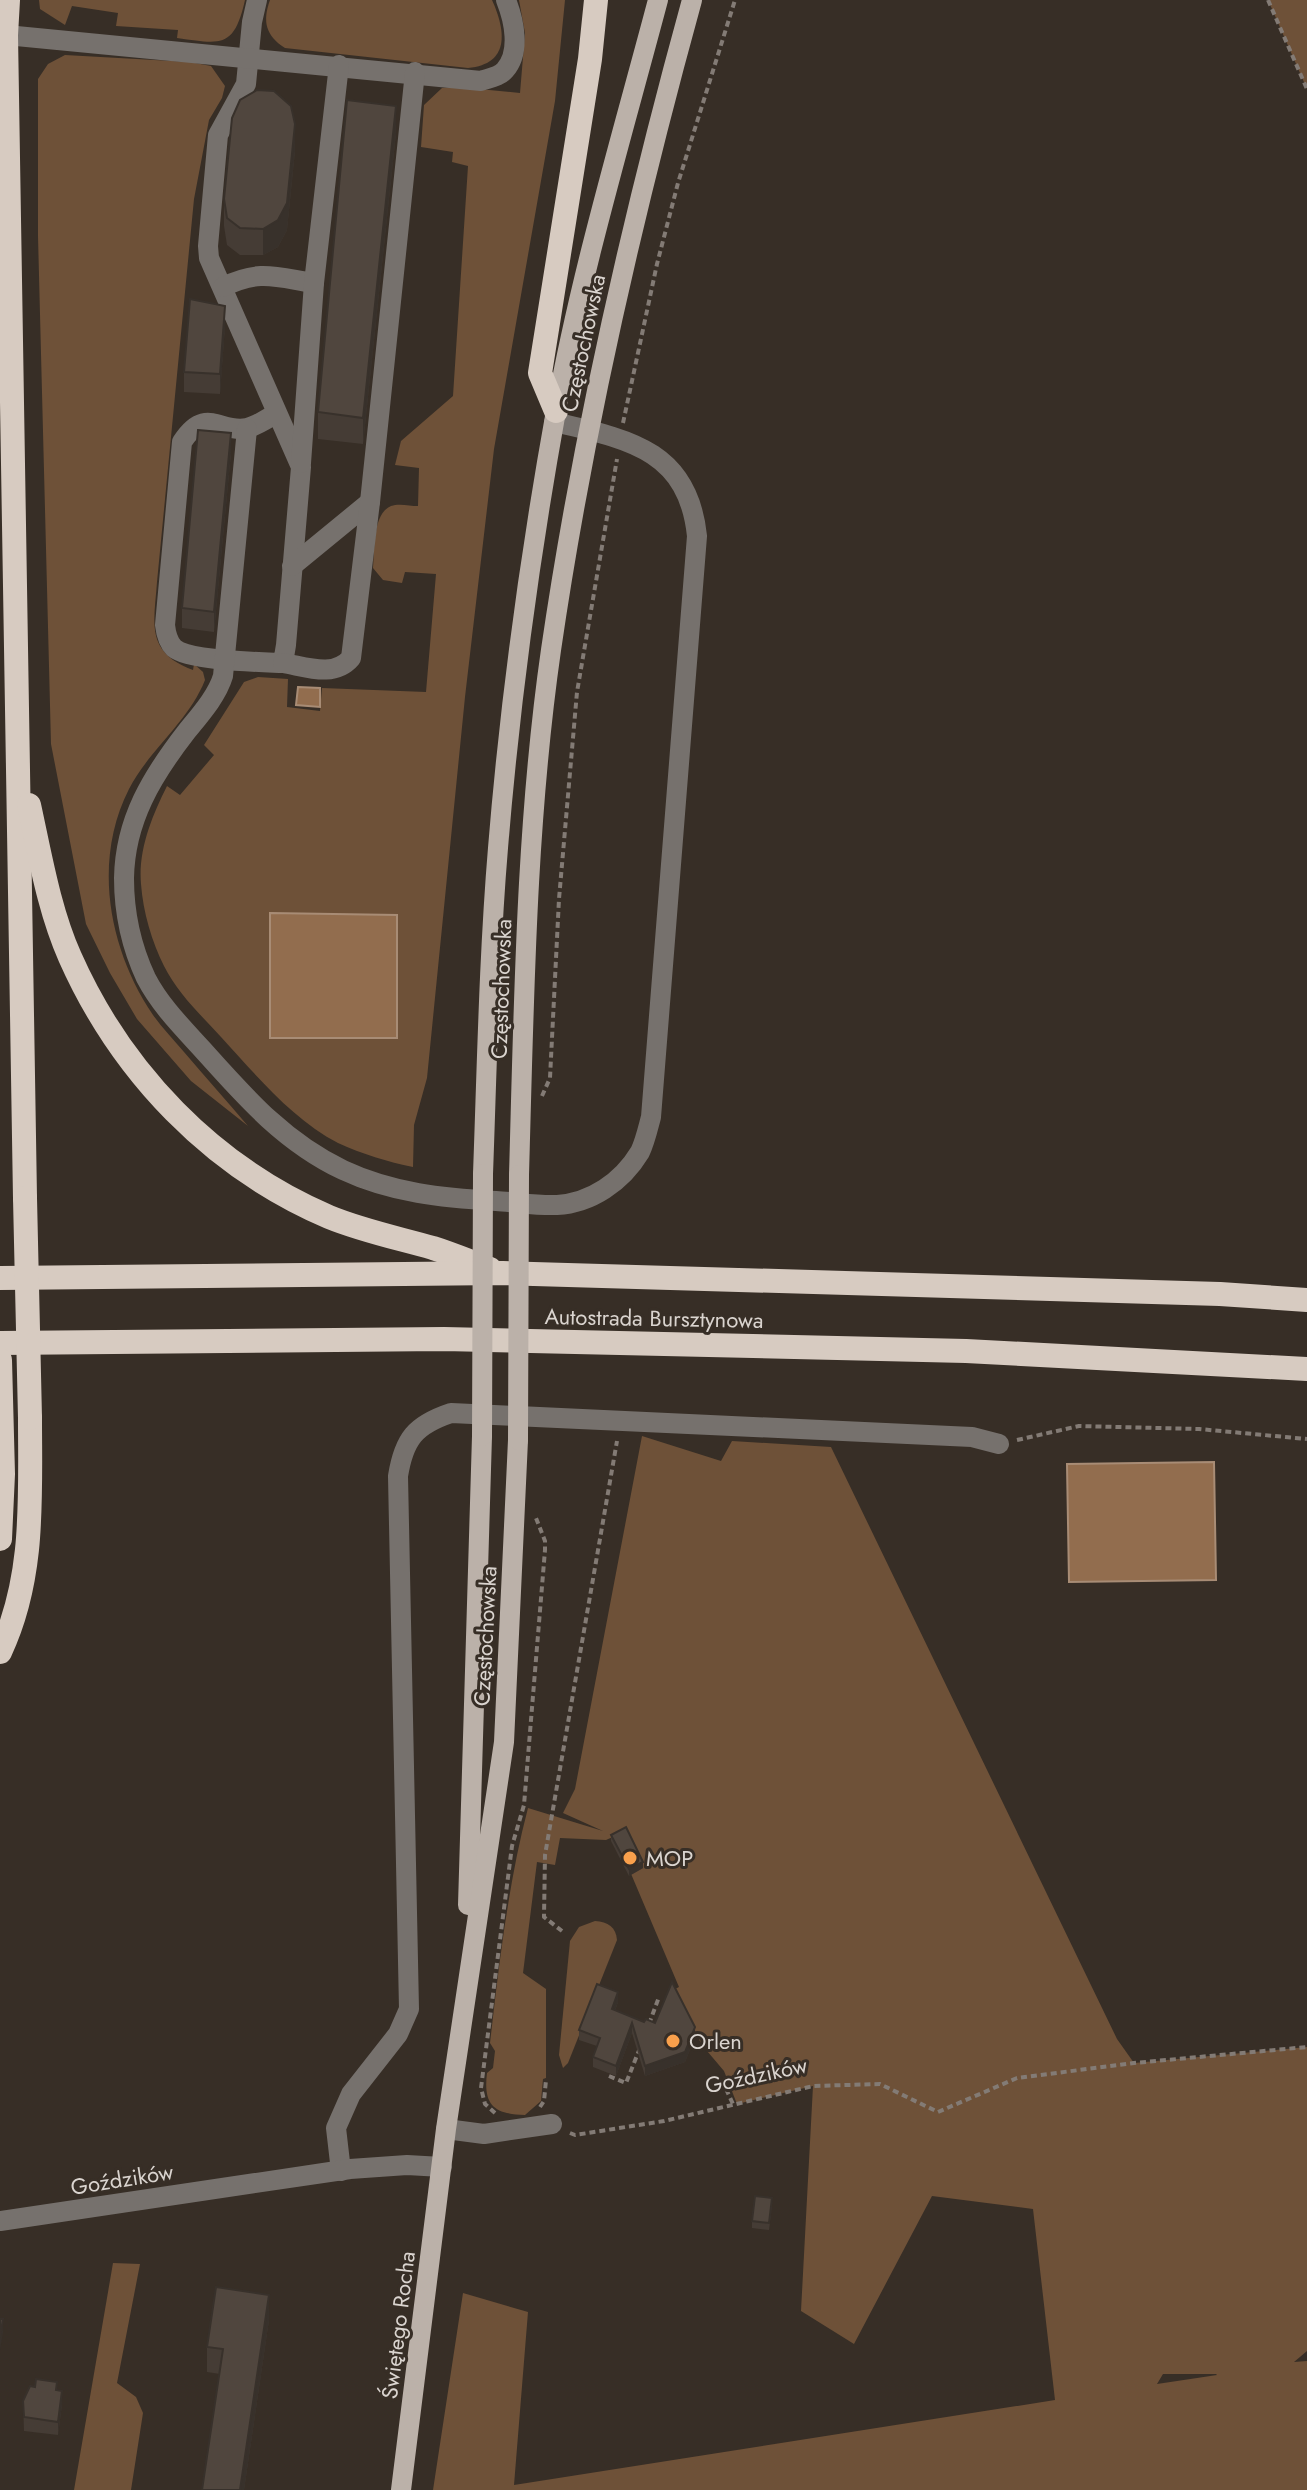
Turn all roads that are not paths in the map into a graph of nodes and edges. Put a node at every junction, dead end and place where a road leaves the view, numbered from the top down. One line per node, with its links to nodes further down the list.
1 (8, 0): 7 (highway)
2 (257, 0): 8 (street)
3 (506, 0): 10 (street)
4 (596, 0): 14 (highway)
5 (658, 0): 14 (main road, Częstochowska)
6 (692, 0): 16 (main road, Częstochowska)
7 (6, 35): 8 (street); 22 (highway)
8 (249, 57): 9 (street); 12 (street)
9 (339, 65): 10 (street); 11 (street)
10 (415, 72): 18 (street)
11 (314, 283): 12 (street); 17 (street)
12 (223, 287): 13 (street)
13 (277, 413): 15 (street); 17 (street)
14 (555, 416): 16 (street); 33 (main road, Częstochowska, bridge)
15 (247, 429): 20 (street); 20 (street)
16 (588, 430): 20 (street); 33 (main road, Częstochowska, bridge)
17 (301, 467): 19 (street)
18 (370, 502): 19 (street); 21 (street)
19 (292, 566): 21 (street)
20 (225, 660): 21 (street)
21 (283, 663)
22 (18, 757): 23 (highway); 32 (highway, bridge)
23 (503, 1273): 24 (highway, Autostrada Bursztynowa); 25 (highway, Autostrada Bursztynowa)
24 (0, 1278)
25 (1307, 1300)
26 (0, 1343): 28 (highway, Autostrada Bursztynowa)
27 (0, 1360): 29 (highway)
28 (1307, 1369)
29 (1, 1418): 31 (highway)
30 (999, 1444): 37 (street)
31 (0, 1539)
32 (0, 1652)
33 (466, 1993): 35 (main road, Częstochowska)
34 (552, 2124): 35 (street)
35 (446, 2129): 36 (main road, Częstochowska)
36 (442, 2167): 37 (street, Goździków); 39 (main road, Świętego Rocha)
37 (341, 2171): 38 (street, Goździków)
38 (0, 2221)
39 (401, 2490)

